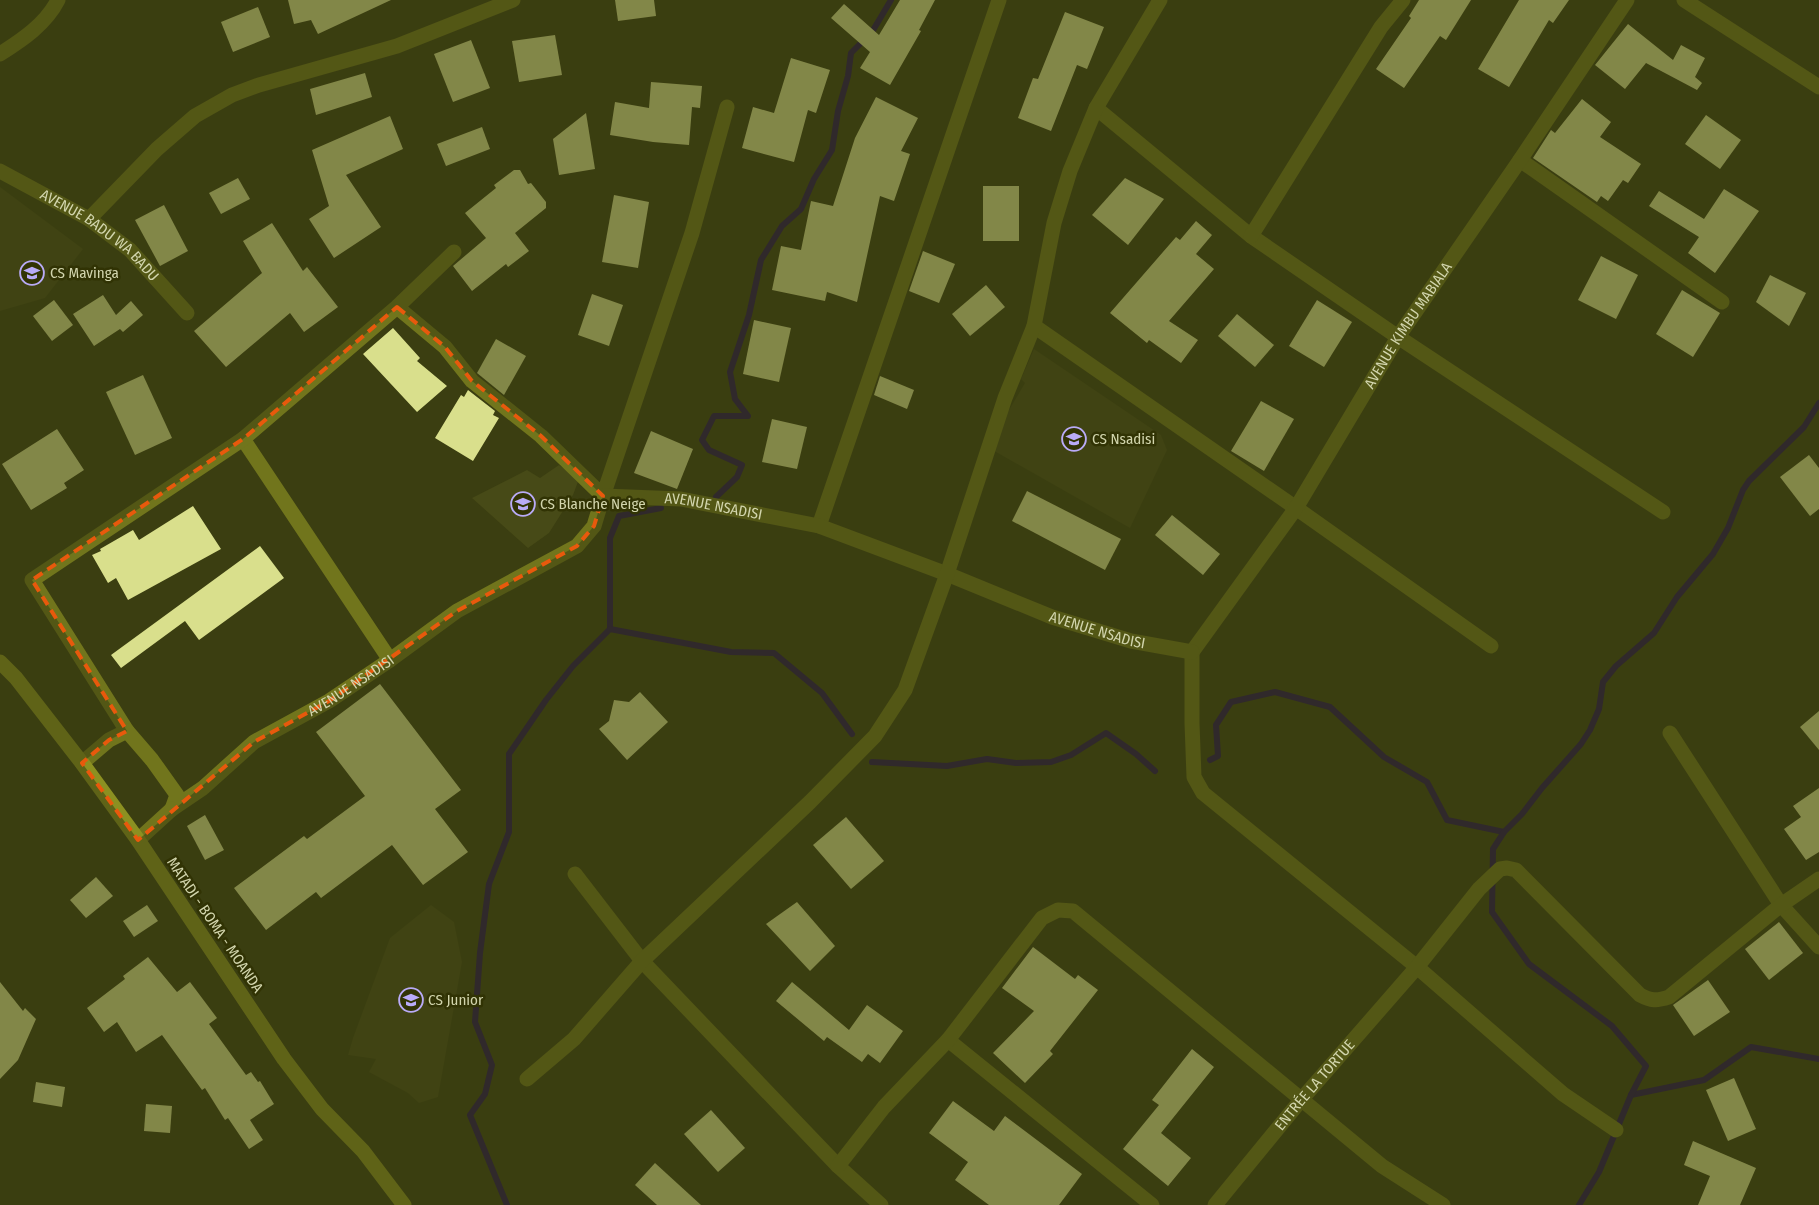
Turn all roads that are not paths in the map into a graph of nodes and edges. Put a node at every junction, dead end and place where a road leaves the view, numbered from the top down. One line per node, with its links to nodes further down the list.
1 (58, 0): 8 (street)
2 (513, 0): 14 (street)
3 (999, 0): 26 (street)
4 (1160, 0): 11 (street)
5 (1403, 0): 15 (street)
6 (1627, 0): 12 (street, AVENUE KIMBU MABIALA)
7 (1684, 0): 9 (street)
8 (0, 54)
9 (1819, 87)
10 (728, 107): 23 (street)
11 (1096, 108): 15 (street); 20 (street)
12 (1520, 160): 17 (street); 21 (street, AVENUE KIMBU MABIALA)
13 (0, 171): 14 (street, AVENUE BADU WA BADU)
14 (89, 219): 19 (street, AVENUE BADU WA BADU)
15 (1251, 236): 21 (street)
16 (454, 252): 18 (street)
17 (1722, 302)
18 (397, 307): 22 (street); 23 (street)
19 (187, 313)
20 (1034, 326): 24 (street); 27 (street)
21 (1398, 337): 24 (street, AVENUE KIMBU MABIALA); 25 (street)
22 (243, 438): 30 (street); 32 (street)
23 (603, 496): 26 (street, AVENUE NSADISI); 30 (street, AVENUE NSADISI)
24 (1296, 508): 28 (street); 29 (street, AVENUE KIMBU MABIALA)
25 (1663, 512)
26 (819, 526): 27 (street, AVENUE NSADISI)
27 (946, 574): 29 (street, AVENUE NSADISI); 41 (street)
28 (1490, 646)
29 (1192, 652): 42 (street)
30 (390, 660): 35 (street, AVENUE NSADISI)
31 (0, 662): 34 (highway, MATADI - BOMA - MOANDA)
32 (127, 731): 34 (street); 35 (street)
33 (1670, 732): 39 (street)
34 (82, 763): 36 (highway, MATADI - BOMA - MOANDA)
35 (172, 808): 36 (street, AVENUE NSADISI)
36 (138, 840): 48 (highway, MATADI - BOMA - MOANDA)
37 (575, 874): 41 (street)
38 (1819, 879): 39 (street)
39 (1782, 905): 40 (street); 42 (street, ENTRÉE LA TORTUE)
40 (1819, 947)
41 (642, 961): 44 (street); 47 (street)
42 (1417, 967): 45 (street, ENTRÉE LA TORTUE); 46 (street)
43 (948, 1040): 45 (street); 47 (street); 50 (street)
44 (528, 1079)
45 (1301, 1100): 51 (street, ENTRÉE LA TORTUE); 52 (street)
46 (1616, 1130)
47 (838, 1166): 49 (street)
48 (404, 1205)
49 (881, 1205)
50 (1152, 1205)
51 (1215, 1205)
52 (1443, 1205)

